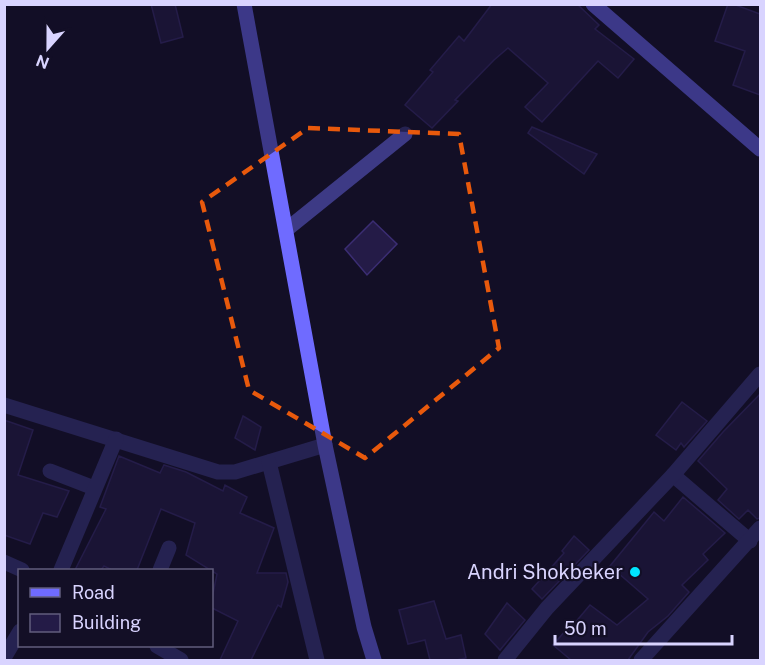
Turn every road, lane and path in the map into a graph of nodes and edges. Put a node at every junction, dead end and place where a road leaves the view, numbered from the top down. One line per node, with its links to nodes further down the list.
1 (244, 4): 5 (main road)
2 (594, 4): 4 (main road)
3 (405, 134): 5 (street)
4 (760, 149)
5 (286, 230): 9 (main road)
6 (760, 374): 12 (street)
7 (4, 405): 8 (street)
8 (116, 439): 10 (street); 13 (street)
9 (320, 447): 10 (street); 26 (main road)
10 (268, 462): 25 (street)
11 (50, 471): 13 (street)
12 (673, 475): 15 (street); 27 (street)
13 (94, 488): 19 (street)
14 (760, 528): 15 (street)
15 (750, 541): 28 (street)
16 (169, 548): 20 (street)
17 (4, 562): 18 (street)
18 (20, 569)
19 (61, 569)
20 (160, 569)
21 (18, 635): 23 (street)
22 (160, 647): 24 (street)
23 (4, 658)
24 (181, 660)
25 (317, 660)
26 (374, 660)
27 (505, 660)
28 (641, 660)

